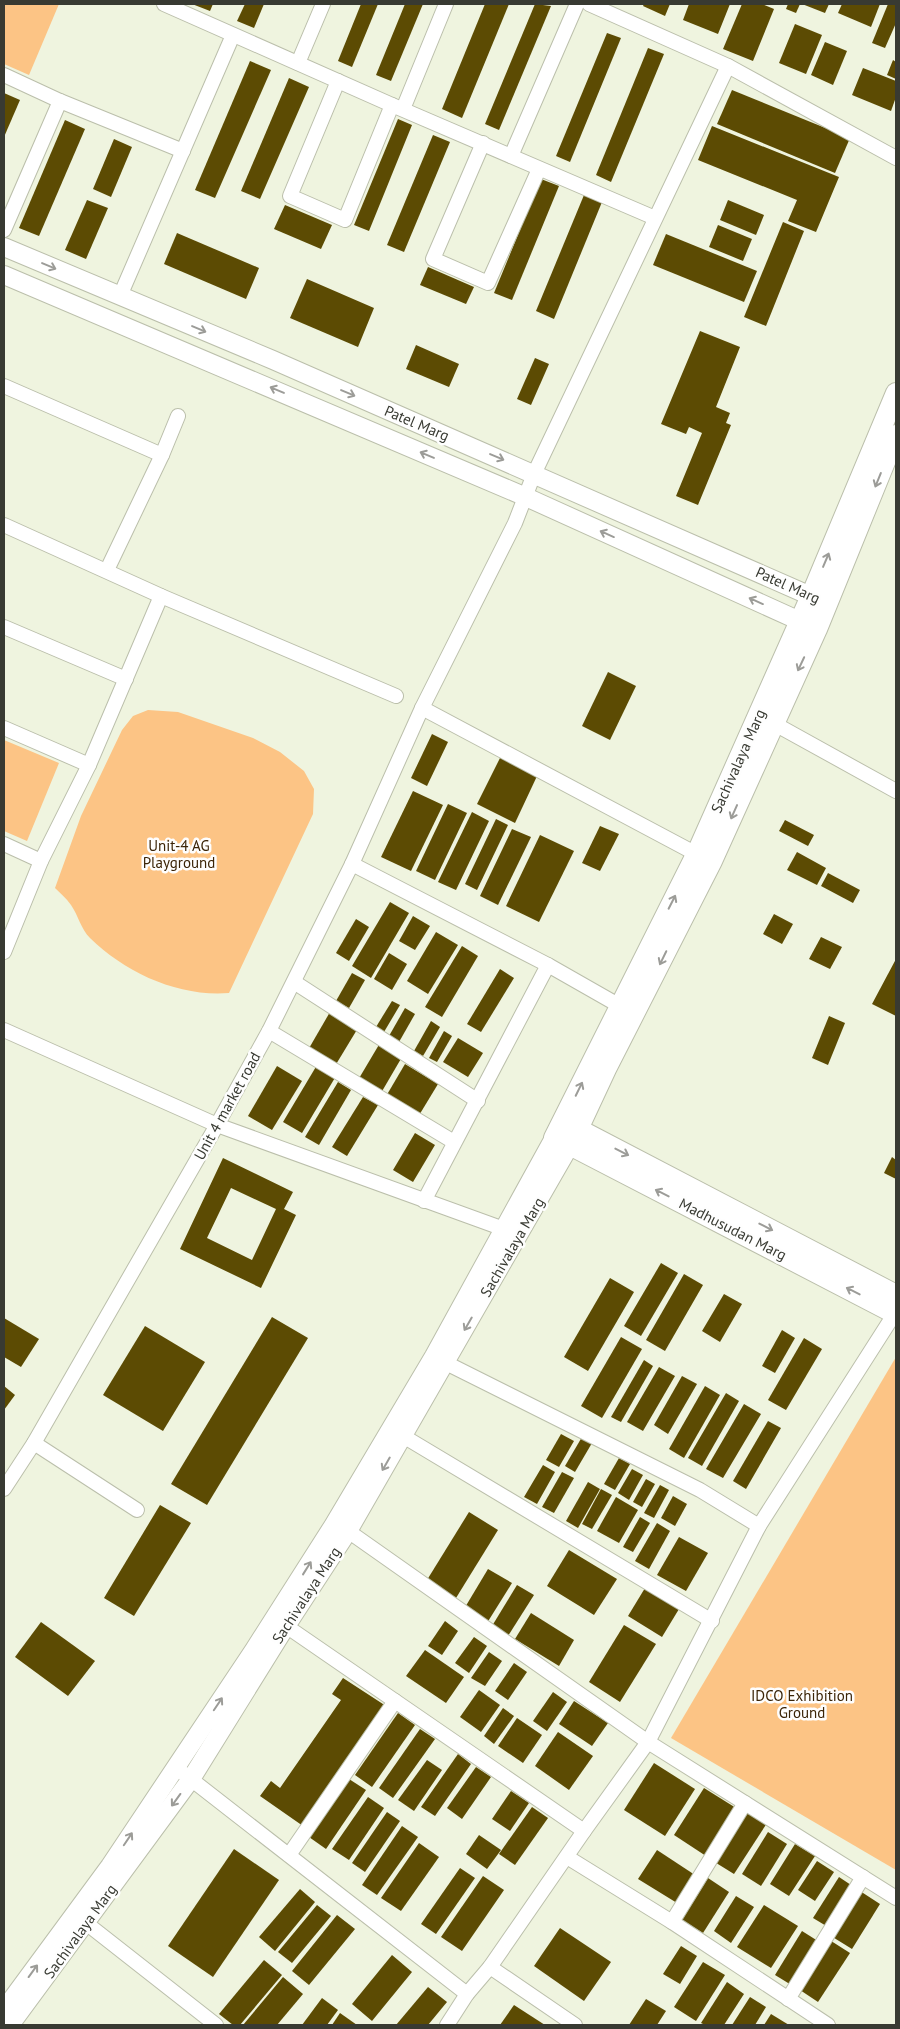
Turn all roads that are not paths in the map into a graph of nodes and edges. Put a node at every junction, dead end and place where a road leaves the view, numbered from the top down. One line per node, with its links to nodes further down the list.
1 (323, 4): 7 (street)
2 (446, 4): 12 (street)
3 (577, 4): 15 (street)
4 (589, 4): 8 (street)
5 (167, 5): 6 (street)
6 (233, 35): 7 (street); 14 (street)
7 (298, 63): 10 (street)
8 (728, 66): 16 (street); 18 (street, Unit 4 market road)
9 (4, 75): 11 (street)
10 (338, 81): 12 (street); 12 (street)
11 (60, 101): 14 (street); 19 (street)
12 (398, 107): 13 (street)
13 (483, 143): 15 (street); 17 (street)
14 (183, 150): 22 (street)
15 (511, 156): 17 (street)
16 (896, 158)
17 (539, 169): 18 (street)
18 (655, 218): 28 (street, Unit 4 market road)
19 (4, 230)
20 (4, 247): 22 (street, Patel Marg, one-way to 22)
21 (4, 275): 29 (street, Patel Marg, one-way to 21)
22 (120, 296): 28 (street, Patel Marg, one-way to 28)
23 (4, 386): 27 (street)
24 (895, 399): 33 (main road, Sachivalaya Marg, one-way to 24)
25 (178, 416): 27 (street)
26 (896, 434): 33 (main road, Sachivalaya Marg, one-way to 33)
27 (162, 455): 31 (street)
28 (534, 474): 29 (street, Unit 4 market road); 33 (street, Patel Marg)
29 (526, 497): 34 (street, Patel Marg, one-way to 29); 38 (street, Unit 4 market road)
30 (4, 525): 31 (street)
31 (107, 570): 32 (street)
32 (162, 596): 36 (street); 37 (street)
33 (819, 600): 34 (main road, Sachivalaya Marg)
34 (809, 625): 39 (main road, Sachivalaya Marg, one-way to 39); 44 (main road, Sachivalaya Marg)
35 (4, 627): 36 (street)
36 (126, 679): 41 (street)
37 (396, 696)
38 (422, 708): 44 (street); 46 (street, Unit 4 market road)
39 (774, 723): 42 (street); 44 (main road, Sachivalaya Marg, one-way to 44)
40 (4, 728): 41 (street)
41 (89, 765): 45 (street)
42 (896, 791)
43 (4, 844): 45 (street)
44 (704, 858): 50 (main road, Sachivalaya Marg)
45 (41, 861): 47 (street)
46 (352, 864): 48 (street); 49 (street, Unit 4 market road)
47 (4, 952)
48 (548, 965): 50 (street); 53 (street)
49 (294, 982): 52 (street, Unit 4 market road); 53 (street)
50 (627, 1010): 55 (main road, Sachivalaya Marg)
51 (4, 1030): 54 (street)
52 (269, 1032): 54 (street, Unit 4 market road); 56 (street)
53 (478, 1101): 56 (street)
54 (217, 1125): 57 (street); 62 (street, Unit 4 market road)
55 (566, 1133): 58 (street, Sachivalaya Marg); 59 (main road, Madhusudan Marg); 60 (street, Sachivalaya Marg, one-way to 60)
56 (454, 1142): 57 (street)
57 (424, 1201): 58 (street)
58 (504, 1229): 60 (street, Sachivalaya Marg)
59 (896, 1307): 65 (street)
60 (440, 1359): 61 (street, Sachivalaya Marg); 65 (street); 71 (street, Sachivalaya Marg, one-way to 60)
61 (402, 1436): 66 (street, Sachivalaya Marg, one-way to 66); 67 (street)
62 (34, 1443): 63 (street, Unit 4 market road); 64 (street)
63 (4, 1489)
64 (136, 1510)
65 (759, 1526): 67 (street)
66 (348, 1531): 68 (street, Sachivalaya Marg); 70 (street)
67 (712, 1621): 70 (street)
68 (286, 1626): 69 (street); 72 (street, Sachivalaya Marg)
69 (395, 1701): 74 (street); 75 (street)
70 (648, 1742): 73 (street); 74 (street)
71 (176, 1768): 72 (street); 84 (street, Sachivalaya Marg, one-way to 71)
72 (191, 1779): 75 (street); 80 (street, Sachivalaya Marg, one-way to 80)
73 (745, 1803): 77 (street); 79 (street)
74 (584, 1831): 76 (street)
75 (289, 1856): 82 (street)
76 (567, 1857): 79 (street); 81 (street)
77 (863, 1877): 78 (street); 83 (street)
78 (896, 1898)
79 (672, 1922): 83 (street)
80 (86, 1923): 85 (street, Sachivalaya Marg); 86 (street)
81 (490, 1967): 82 (street); 88 (street)
82 (467, 1994): 87 (street)
83 (788, 1999): 89 (street)
84 (4, 2010)
85 (10, 2025)
86 (216, 2025)
87 (447, 2025)
88 (574, 2025)
89 (828, 2025)

